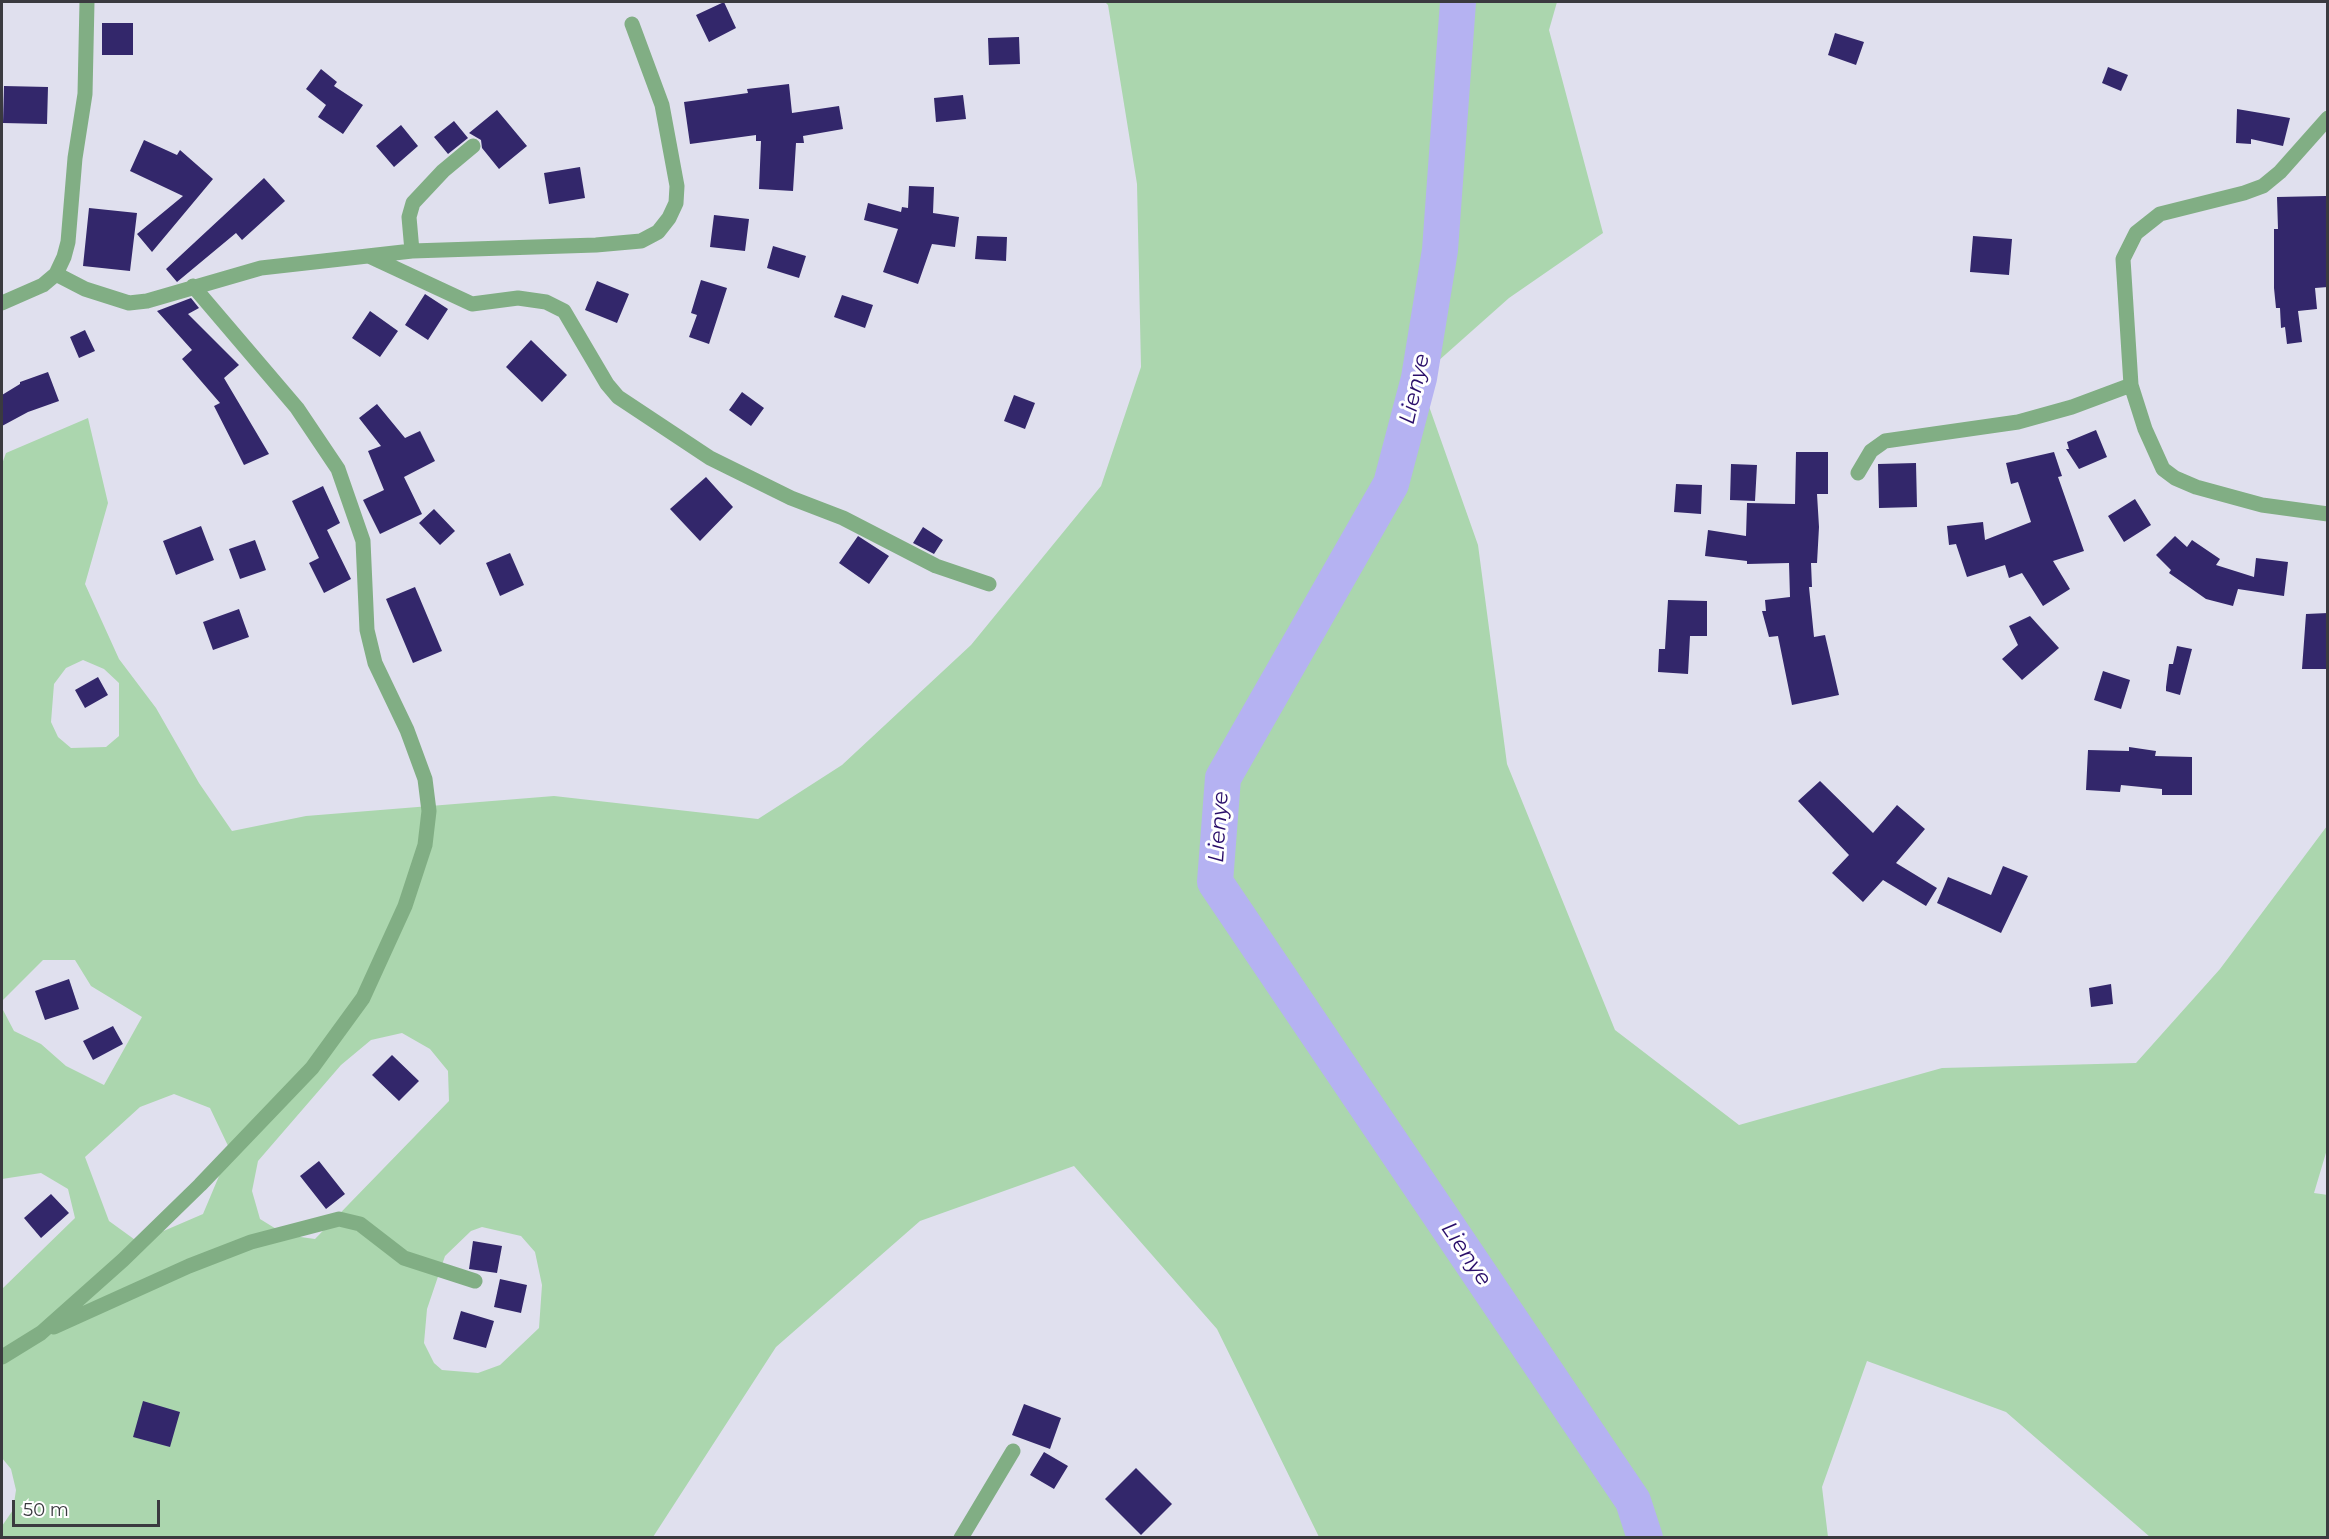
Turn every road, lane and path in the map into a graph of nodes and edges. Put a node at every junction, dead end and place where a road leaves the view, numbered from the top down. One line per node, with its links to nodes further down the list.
1 (87, 2): 7 (street)
2 (632, 24): 5 (street)
3 (2328, 118): 10 (street)
4 (473, 146): 5 (street)
5 (412, 251): 6 (street)
6 (371, 258): 8 (street); 13 (street)
7 (56, 274): 8 (street); 9 (street)
8 (193, 286): 15 (street)
9 (2, 303)
10 (2131, 385): 11 (street); 12 (street)
11 (1858, 473)
12 (2328, 514)
13 (989, 584)
14 (475, 1281): 15 (street)
15 (41, 1333): 16 (street)
16 (2, 1357)
17 (1012, 1451): 18 (street)
18 (962, 1538)

